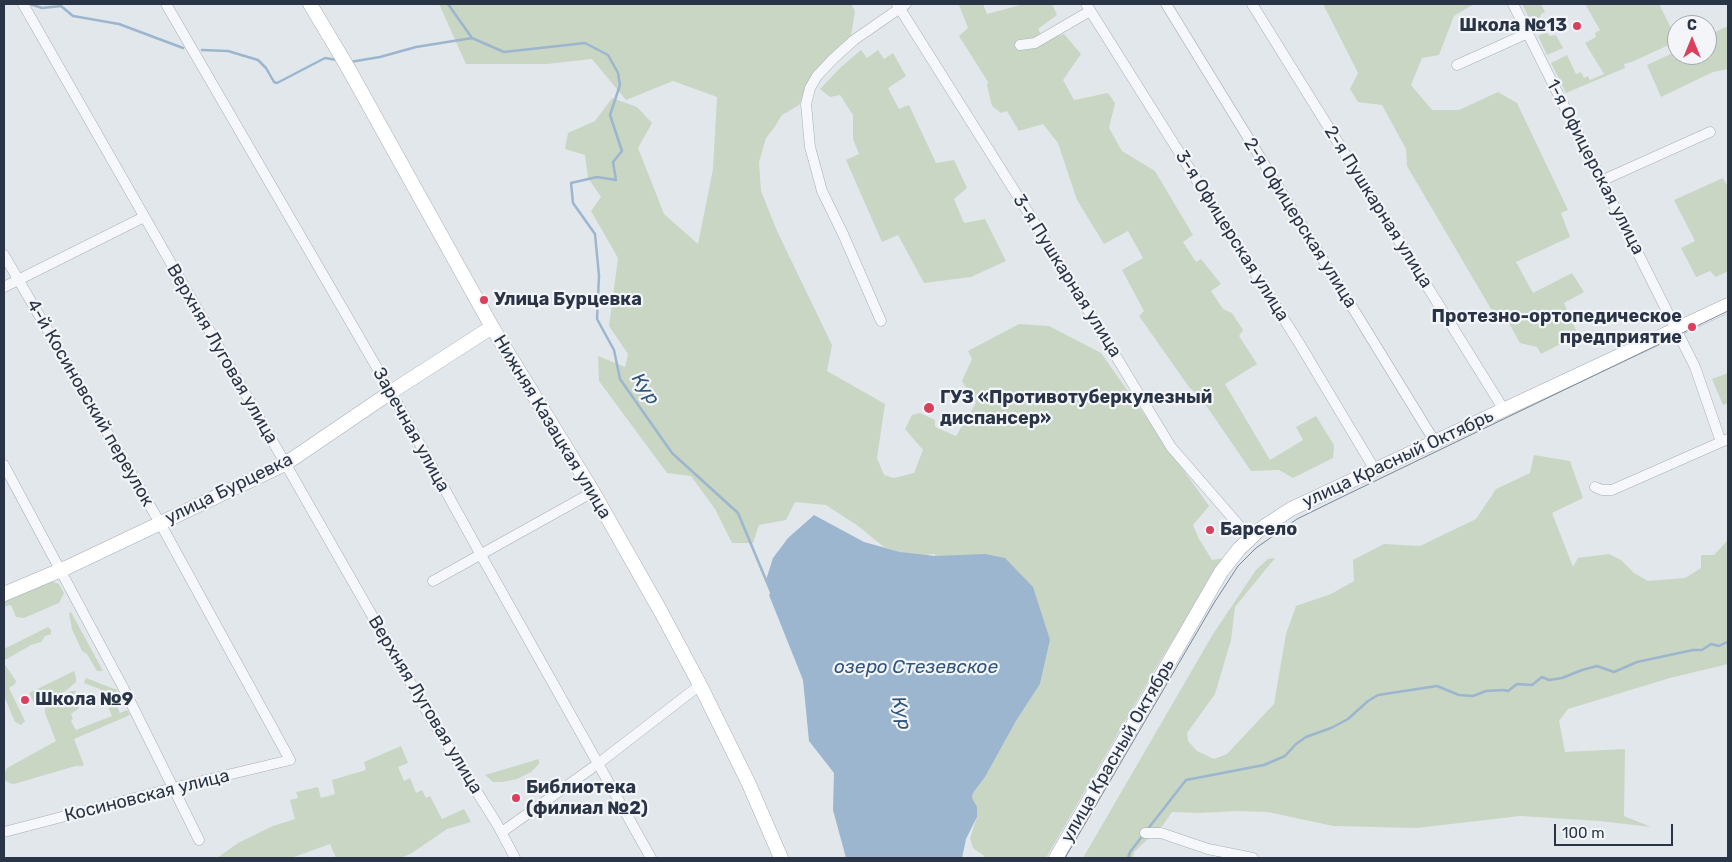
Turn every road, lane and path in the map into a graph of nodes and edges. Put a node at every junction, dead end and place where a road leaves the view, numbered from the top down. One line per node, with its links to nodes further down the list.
1 (23, 4): 14 (street, Верхняя Луговая улица)
2 (166, 4): 22 (street, Заречная улица)
3 (310, 4): 20 (street, Нижняя Казацкая улица)
4 (1166, 4): 25 (street, 2-я Офицерская улица)
5 (1252, 4): 23 (street, 2-я Пушкарная улица)
6 (1513, 4): 9 (street, 1-я Офицерская улица)
7 (901, 5): 19 (street); 32 (street, 3-я Пушкарная улица)
8 (1088, 7): 10 (street); 28 (street, 3-я Офицерская улица)
9 (1528, 33): 11 (street); 13 (street, 1-я Офицерская улица)
10 (1020, 44)
11 (1457, 65)
12 (1710, 132): 13 (street)
13 (1601, 181): 21 (street, 1-я Офицерская улица)
14 (144, 217): 16 (street); 26 (street, Верхняя Луговая улица)
15 (4, 255): 16 (street, 4-й Косиновский переулок)
16 (18, 280): 17 (street); 31 (street, 4-й Косиновский переулок)
17 (4, 287)
18 (1728, 306): 21 (street, улица Красный Октябрь)
19 (880, 321)
20 (492, 328): 22 (street, улица Бурцевка); 30 (street, Нижняя Казацкая улица)
21 (1677, 330): 23 (street, улица Красный Октябрь); 24 (street, 1-я Офицерская улица)
22 (391, 392): 26 (street, улица Бурцевка); 33 (street, Заречная улица)
23 (1504, 410): 25 (street, улица Красный Октябрь)
24 (1725, 440): 29 (street)
25 (1435, 442): 28 (street, улица Красный Октябрь)
26 (285, 464): 31 (street, улица Бурцевка); 42 (street, Верхняя Луговая улица)
27 (4, 465): 34 (street)
28 (1375, 470): 32 (street, улица Красный Октябрь)
29 (1595, 487)
30 (593, 492): 33 (street); 37 (street, Нижняя Казацкая улица)
31 (160, 523): 34 (street, улица Бурцевка); 38 (street, 4-й Косиновский переулок)
32 (1250, 538): 48 (street, улица Красный Октябрь)
33 (481, 555): 35 (street); 39 (street, Заречная улица)
34 (61, 570): 36 (street, улица Бурцевка); 40 (street)
35 (433, 582)
36 (4, 594)
37 (700, 684): 39 (street); 47 (street, Нижняя Казацкая улица)
38 (290, 760): 40 (street, Косиновская улица)
39 (599, 764): 42 (street); 46 (street, Заречная улица)
40 (173, 788): 41 (street, Косиновская улица); 44 (street)
41 (4, 832)
42 (502, 832): 45 (street, Верхняя Луговая улица)
43 (1144, 833): 49 (street)
44 (199, 840)
45 (515, 858)
46 (651, 858)
47 (781, 858)
48 (1056, 858)
49 (1253, 858)

